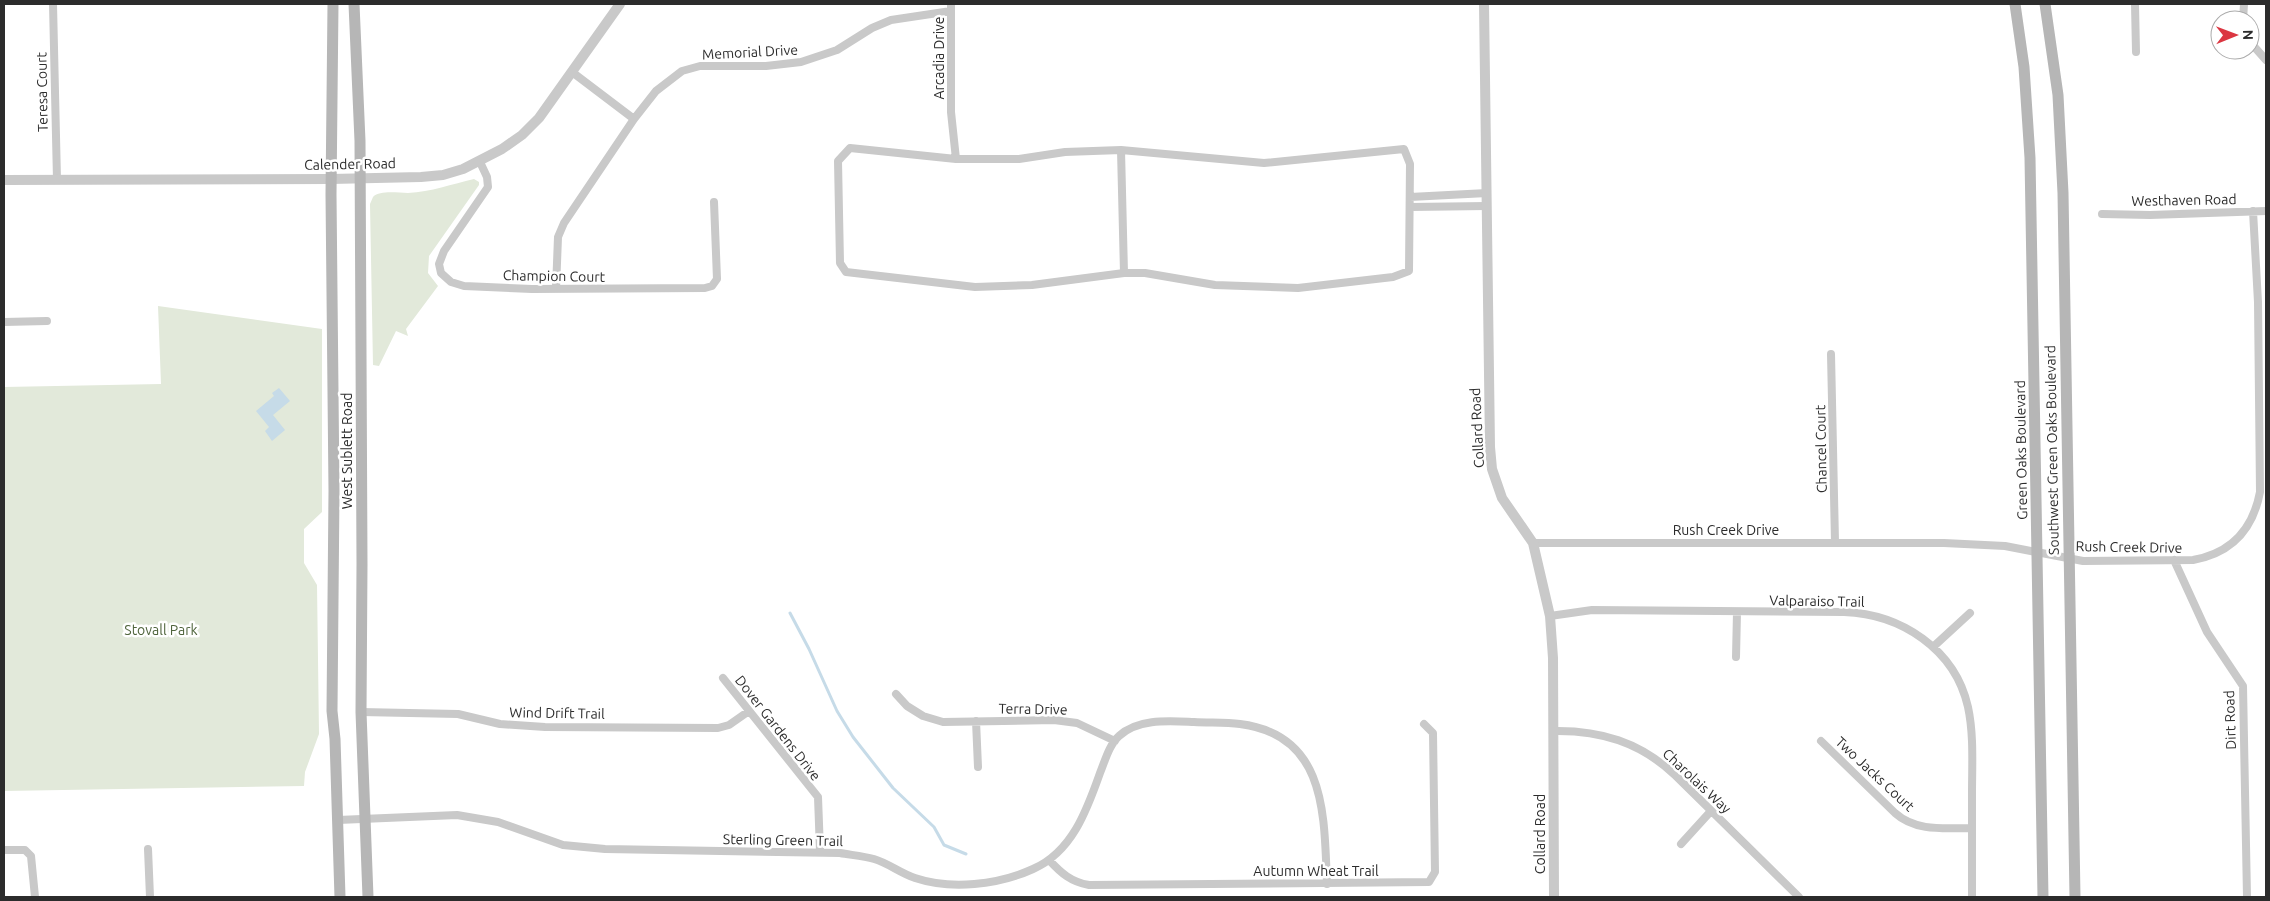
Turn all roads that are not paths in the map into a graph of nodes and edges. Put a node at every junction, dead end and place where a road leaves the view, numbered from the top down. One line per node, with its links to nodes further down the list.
1 (54, 4): 19 (street, Teresa Court)
2 (333, 4): 17 (main road, West Sublett Road)
3 (354, 4): 16 (main road, West Sublett Road)
4 (620, 4): 11 (street, Calender Road)
5 (1484, 4): 20 (street, Collard Road)
6 (2014, 4): 36 (main road, Green Oaks Boulevard)
7 (2044, 4): 37 (main road, Southwest Green Oaks Boulevard)
8 (2134, 4): 10 (street)
9 (951, 7): 12 (street, Memorial Drive); 14 (street, Arcadia Drive)
10 (2136, 52)
11 (572, 72): 12 (street); 15 (street, Calender Road)
12 (634, 119): 29 (street, Memorial Drive)
13 (1121, 150): 14 (street); 21 (street); 28 (street)
14 (956, 159): 28 (street)
15 (480, 162): 16 (street, Calender Road); 29 (street, Champion Court)
16 (360, 178): 17 (street, Calender Road); 47 (main road, West Sublett Road)
17 (331, 179): 19 (street, Calender Road); 56 (main road, West Sublett Road)
18 (4, 180): 19 (street, Calender Road)
19 (57, 180)
20 (1487, 193): 21 (street); 23 (street, Collard Road)
21 (1410, 197): 24 (street)
22 (714, 202): 29 (street, Champion Court)
23 (1487, 206): 24 (street); 35 (street, Collard Road)
24 (1410, 207): 28 (street)
25 (2253, 211): 26 (street, Westhaven Road); 27 (street, Westhaven Road); 33 (street, Rush Creek Drive)
26 (2266, 211)
27 (2102, 214)
28 (1124, 273)
29 (556, 289)
30 (47, 321): 31 (street)
31 (4, 322)
32 (1831, 354): 34 (street, Chancel Court)
33 (2263, 409): 38 (street, Rush Creek Drive)
34 (1835, 542): 35 (street, Rush Creek Drive); 36 (street, Rush Creek Drive)
35 (1533, 543): 41 (street, Collard Road)
36 (2038, 553): 37 (street, Rush Creek Drive); 71 (main road, Green Oaks Boulevard)
37 (2068, 558): 38 (street, Rush Creek Drive); 72 (main road, Southwest Green Oaks Boulevard)
38 (2174, 560): 73 (street, Dirt Road)
39 (1737, 612): 41 (street, Valparaiso Trail); 42 (street, Valparaiso Trail); 43 (street)
40 (1970, 614): 42 (street)
41 (1550, 616): 50 (street, Collard Road)
42 (1933, 647): 57 (street, Valparaiso Trail)
43 (1736, 657)
44 (723, 678): 46 (street, Dover Gardens Drive)
45 (896, 694): 48 (street, Terra Drive)
46 (749, 711): 47 (street, Wind Drift Trail); 61 (street, Dover Gardens Drive)
47 (360, 712): 55 (main road, West Sublett Road)
48 (976, 721): 51 (street, Terra Drive); 53 (street)
49 (1424, 724): 63 (street, Autumn Wheat Trail)
50 (1553, 731): 54 (street, Charolais Way); 68 (street, Collard Road)
51 (1115, 741): 62 (street, Sterling Green Trail); 63 (street, Sterling Green Trail)
52 (1822, 741): 57 (street, Two Jacks Court)
53 (978, 767)
54 (1711, 811): 58 (street); 69 (street, Charolais Way)
55 (364, 818): 56 (street, Sterling Green Trail); 61 (street, Sterling Green Trail); 67 (main road, West Sublett Road)
56 (338, 820): 66 (main road, West Sublett Road)
57 (1972, 828): 70 (street, Valparaiso Trail)
58 (1681, 844)
59 (148, 849): 65 (street)
60 (4, 850): 64 (street)
61 (820, 851): 62 (street, Sterling Green Trail)
62 (1049, 860): 63 (street, Autumn Wheat Trail)
63 (1327, 884)
64 (35, 897)
65 (150, 897)
66 (340, 897)
67 (368, 897)
68 (1554, 897)
69 (1799, 897)
70 (1972, 897)
71 (2044, 897)
72 (2075, 897)
73 (2247, 897)

